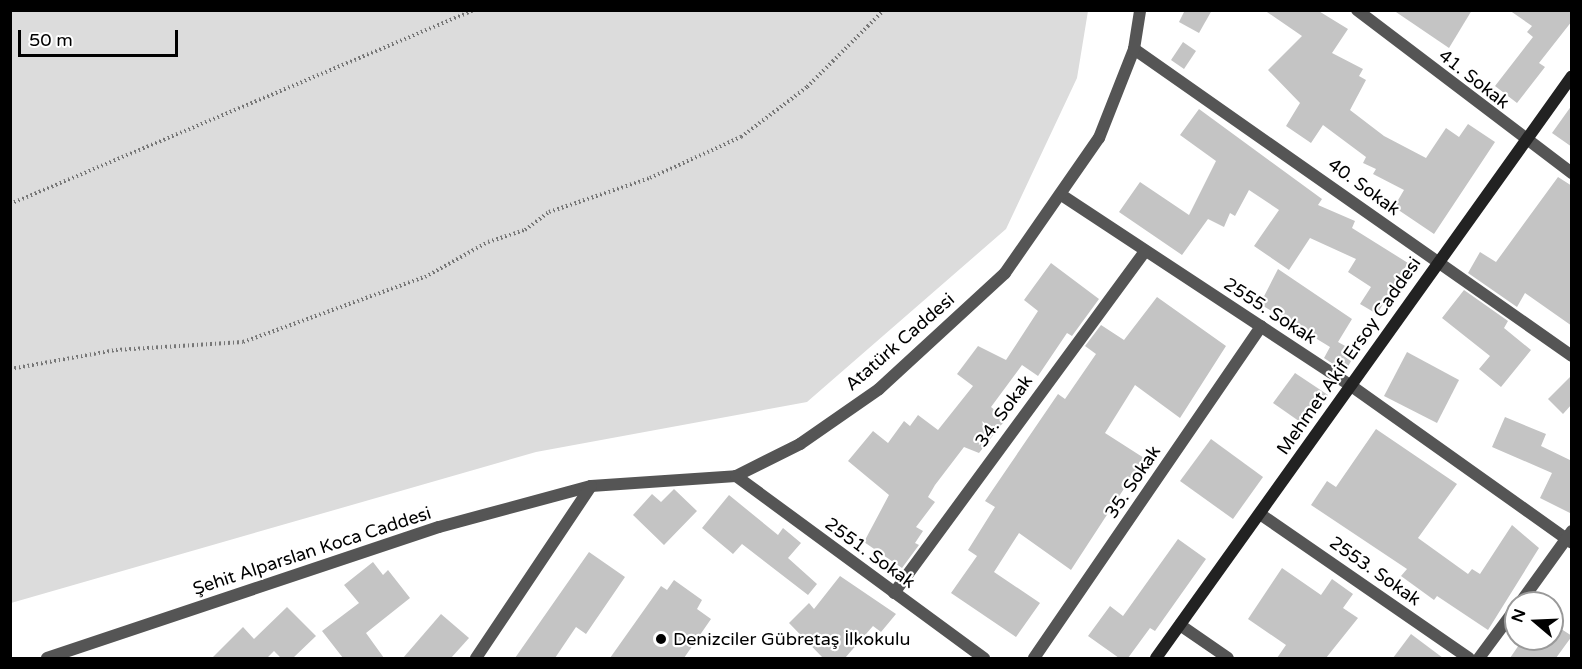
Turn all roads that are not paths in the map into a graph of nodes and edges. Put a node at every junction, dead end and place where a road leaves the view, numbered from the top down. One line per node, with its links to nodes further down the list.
1 (1140, 10): 3 (street, Atatürk Caddesi)
2 (1357, 10): 5 (street, 41. Sokak)
3 (1134, 50): 7 (street, Atatürk Caddesi); 9 (street, 40. Sokak)
4 (1572, 76): 5 (street, Mehmet Akif Ersoy Caddesi)
5 (1525, 142): 6 (street, 41. Sokak); 9 (street, Mehmet Akif Ersoy Caddesi)
6 (1572, 174)
7 (1063, 196): 8 (street, 2555. Sokak); 13 (street, Atatürk Caddesi)
8 (1145, 251): 10 (street, 2555. Sokak); 18 (street, 34. Sokak)
9 (1438, 262): 11 (street, 40. Sokak); 12 (street, Mehmet Akif Ersoy Caddesi)
10 (1261, 326): 12 (street, 2555. Sokak); 24 (street, 35. Sokak)
11 (1572, 356)
12 (1350, 385): 15 (street, Mehmet Akif Ersoy Caddesi); 16 (street, 2555. Sokak)
13 (736, 476): 14 (street, Atatürk Caddesi); 18 (street, 2551. Sokak)
14 (591, 486): 21 (street, Şehit Alparslan Koca Caddesi); 22 (street)
15 (1260, 514): 20 (street, Mehmet Akif Ersoy Caddesi); 27 (street, 2553. Sokak)
16 (1570, 538): 17 (street)
17 (1529, 591)
18 (894, 593): 23 (street, 2551. Sokak)
19 (1504, 624): 28 (street)
20 (1180, 625): 25 (street, Mehmet Akif Ersoy Caddesi); 26 (street)
21 (47, 658)
22 (476, 658)
23 (984, 658)
24 (1034, 658)
25 (1156, 658)
26 (1228, 658)
27 (1469, 658)
28 (1479, 658)

